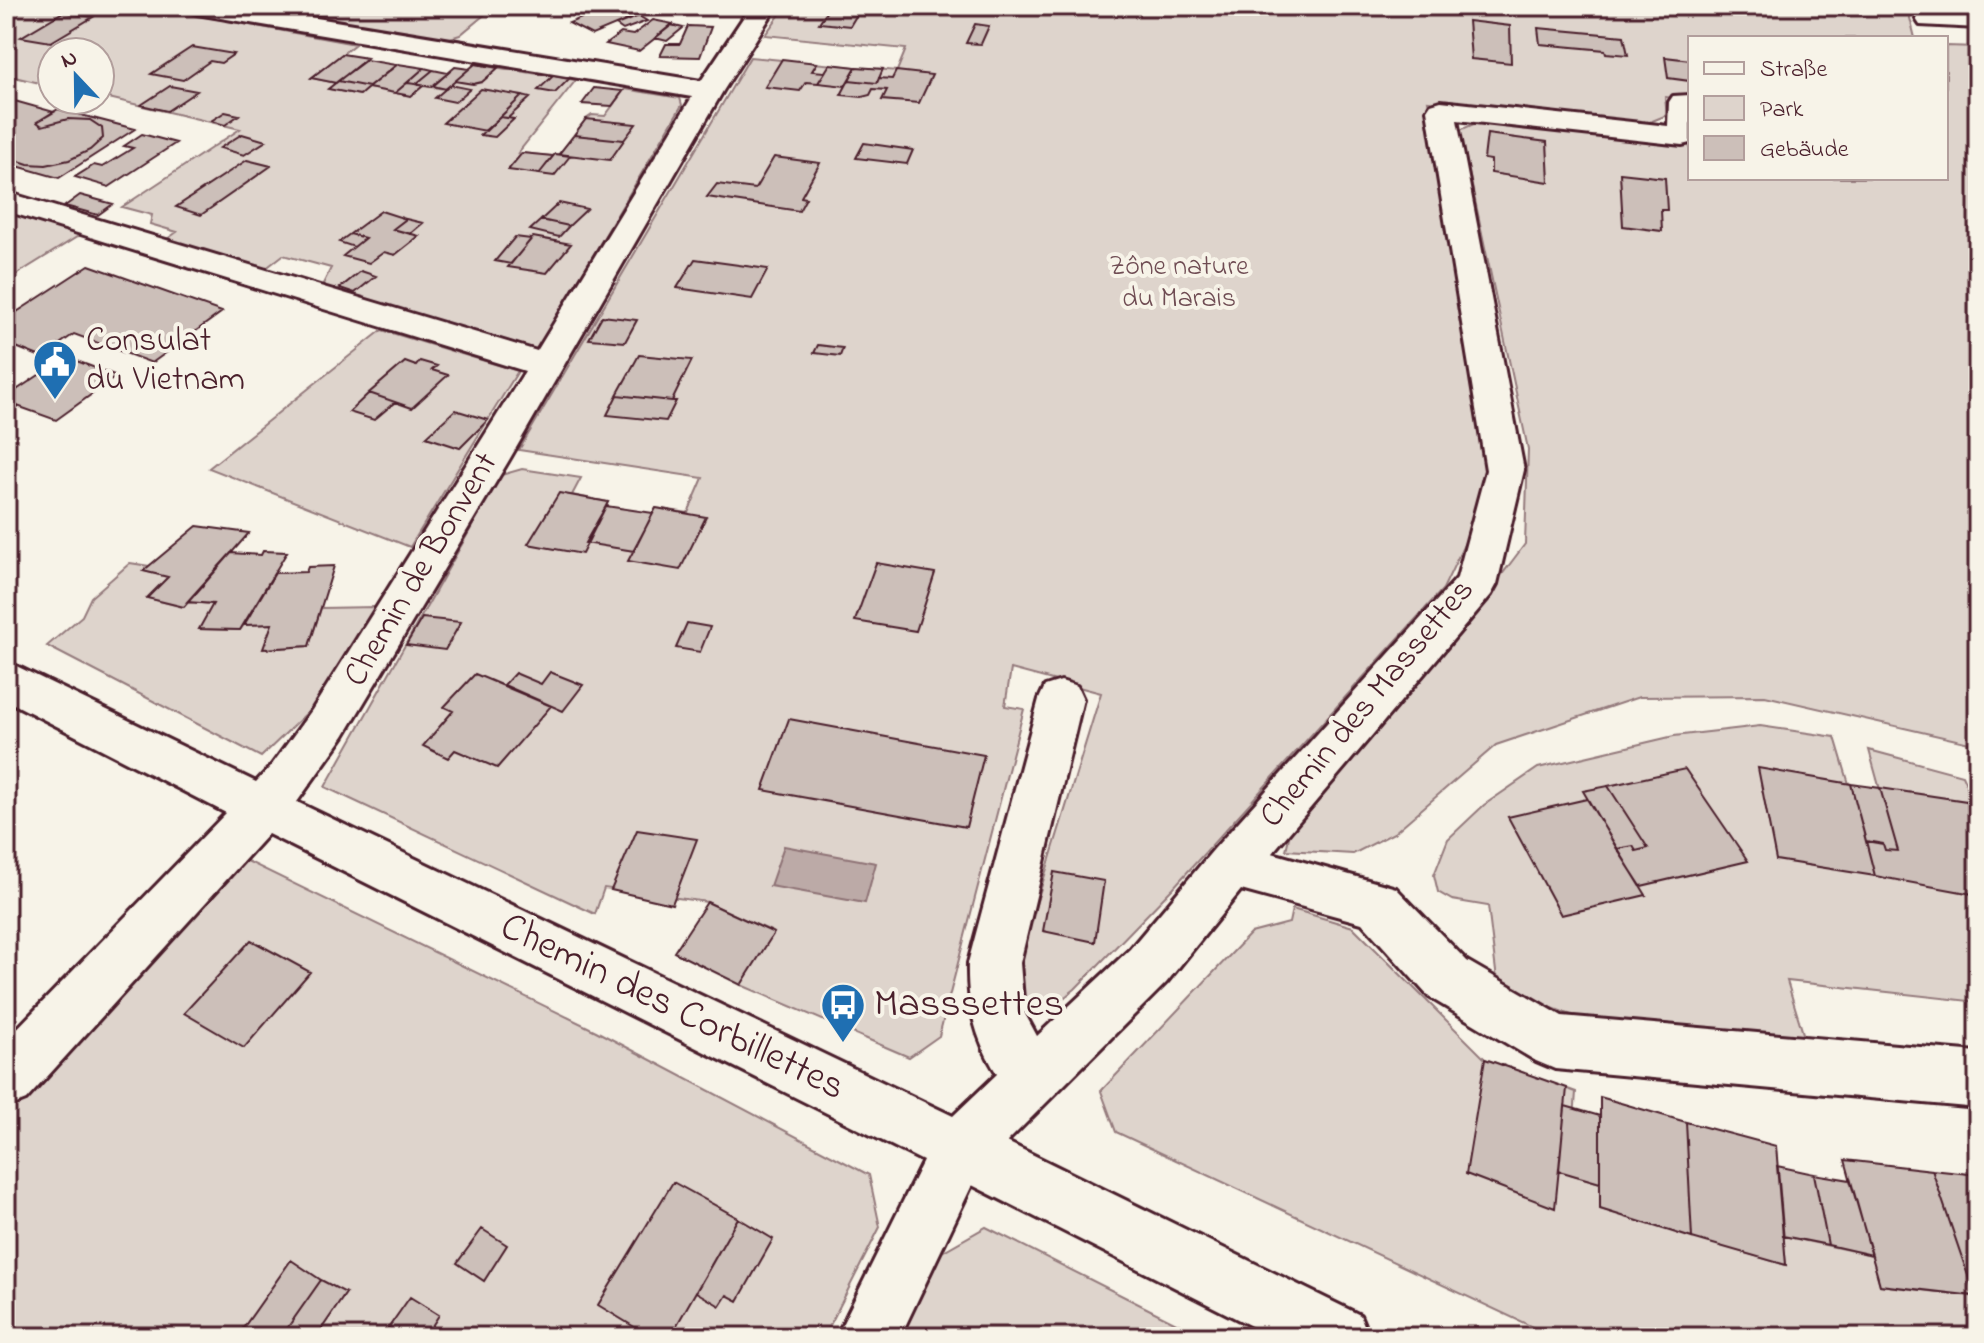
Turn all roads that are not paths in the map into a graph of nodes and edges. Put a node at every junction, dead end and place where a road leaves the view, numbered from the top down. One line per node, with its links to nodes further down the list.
1 (197, 6): 5 (street)
2 (764, 6): 5 (street, Chemin de Bonvent)
3 (1929, 19): 4 (street)
4 (1978, 20)
5 (709, 91): 8 (street, Chemin de Bonvent)
6 (1683, 102): 12 (street, Chemin des Massettes)
7 (6, 201): 8 (street)
8 (544, 365): 11 (street, Chemin de Bonvent)
9 (6, 679): 11 (street, Chemin des Corbillettes)
10 (1061, 699): 13 (street)
11 (261, 809): 14 (street, Chemin de Bonvent); 16 (street, Chemin des Corbillettes)
12 (1231, 865): 13 (street, Chemin des Massettes); 15 (street, Chemin des Massettes)
13 (1032, 1076): 16 (street, Chemin des Massettes)
14 (6, 1080)
15 (1978, 1080)
16 (960, 1148): 17 (street, Chemin des Massettes); 18 (street, Chemin des Corbillettes)
17 (867, 1337)
18 (1338, 1337)

